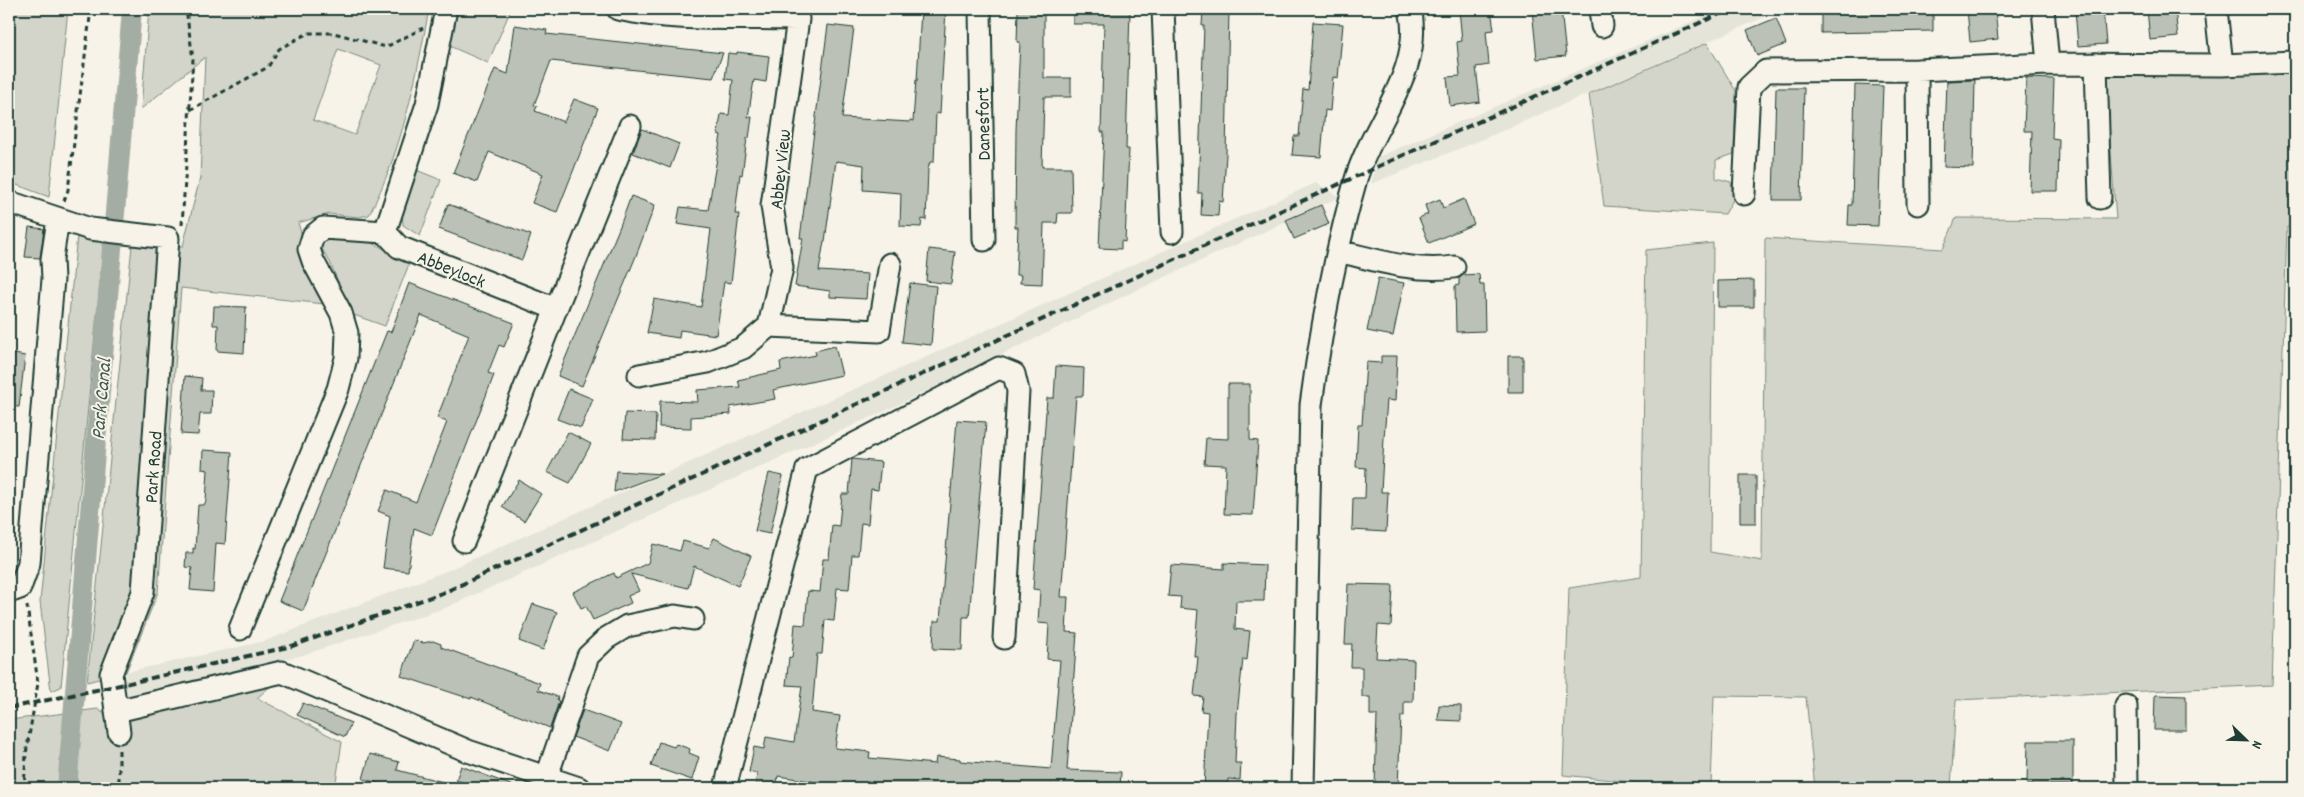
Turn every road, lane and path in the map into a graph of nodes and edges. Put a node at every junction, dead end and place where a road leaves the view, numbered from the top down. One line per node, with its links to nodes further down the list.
1 (91, 9): 24 (path)
2 (186, 9): 18 (path)
3 (446, 9): 25 (street)
4 (618, 9): 10 (street)
5 (980, 9): 28 (street, Danesfort)
6 (1163, 9): 26 (street)
7 (1410, 9): 29 (street)
8 (2043, 9): 14 (street)
9 (2216, 9): 16 (street)
10 (734, 13): 11 (street)
11 (804, 14): 33 (street, Abbey View)
12 (429, 24): 18 (path)
13 (2295, 62): 16 (street)
14 (2048, 64): 15 (street); 17 (street)
15 (2096, 64): 16 (street); 21 (street)
16 (2222, 65)
17 (1917, 70): 20 (street); 23 (street)
18 (190, 110): 27 (path)
19 (630, 126): 32 (street)
20 (1744, 194)
21 (2100, 198)
22 (9, 202): 24 (street)
23 (1918, 204)
24 (61, 211): 27 (street); 36 (street)
25 (385, 232): 32 (street, Abbeylock); 38 (street)
26 (1172, 232)
27 (161, 237): 40 (street, Park Road)
28 (984, 240)
29 (1338, 250): 31 (street); 48 (street)
30 (890, 264): 33 (street)
31 (1454, 267)
32 (556, 309): 35 (street)
33 (769, 326): 34 (street)
34 (639, 375)
35 (464, 541)
36 (15, 590): 44 (path)
37 (693, 619): 43 (street)
38 (240, 629)
39 (1004, 638): 47 (street)
40 (116, 704): 42 (street, Park Road); 43 (street)
41 (2126, 706): 49 (street)
42 (119, 732): 45 (path)
43 (546, 776): 46 (street)
44 (24, 788)
45 (119, 788)
46 (579, 788)
47 (725, 788)
48 (1303, 788)
49 (2127, 788)

